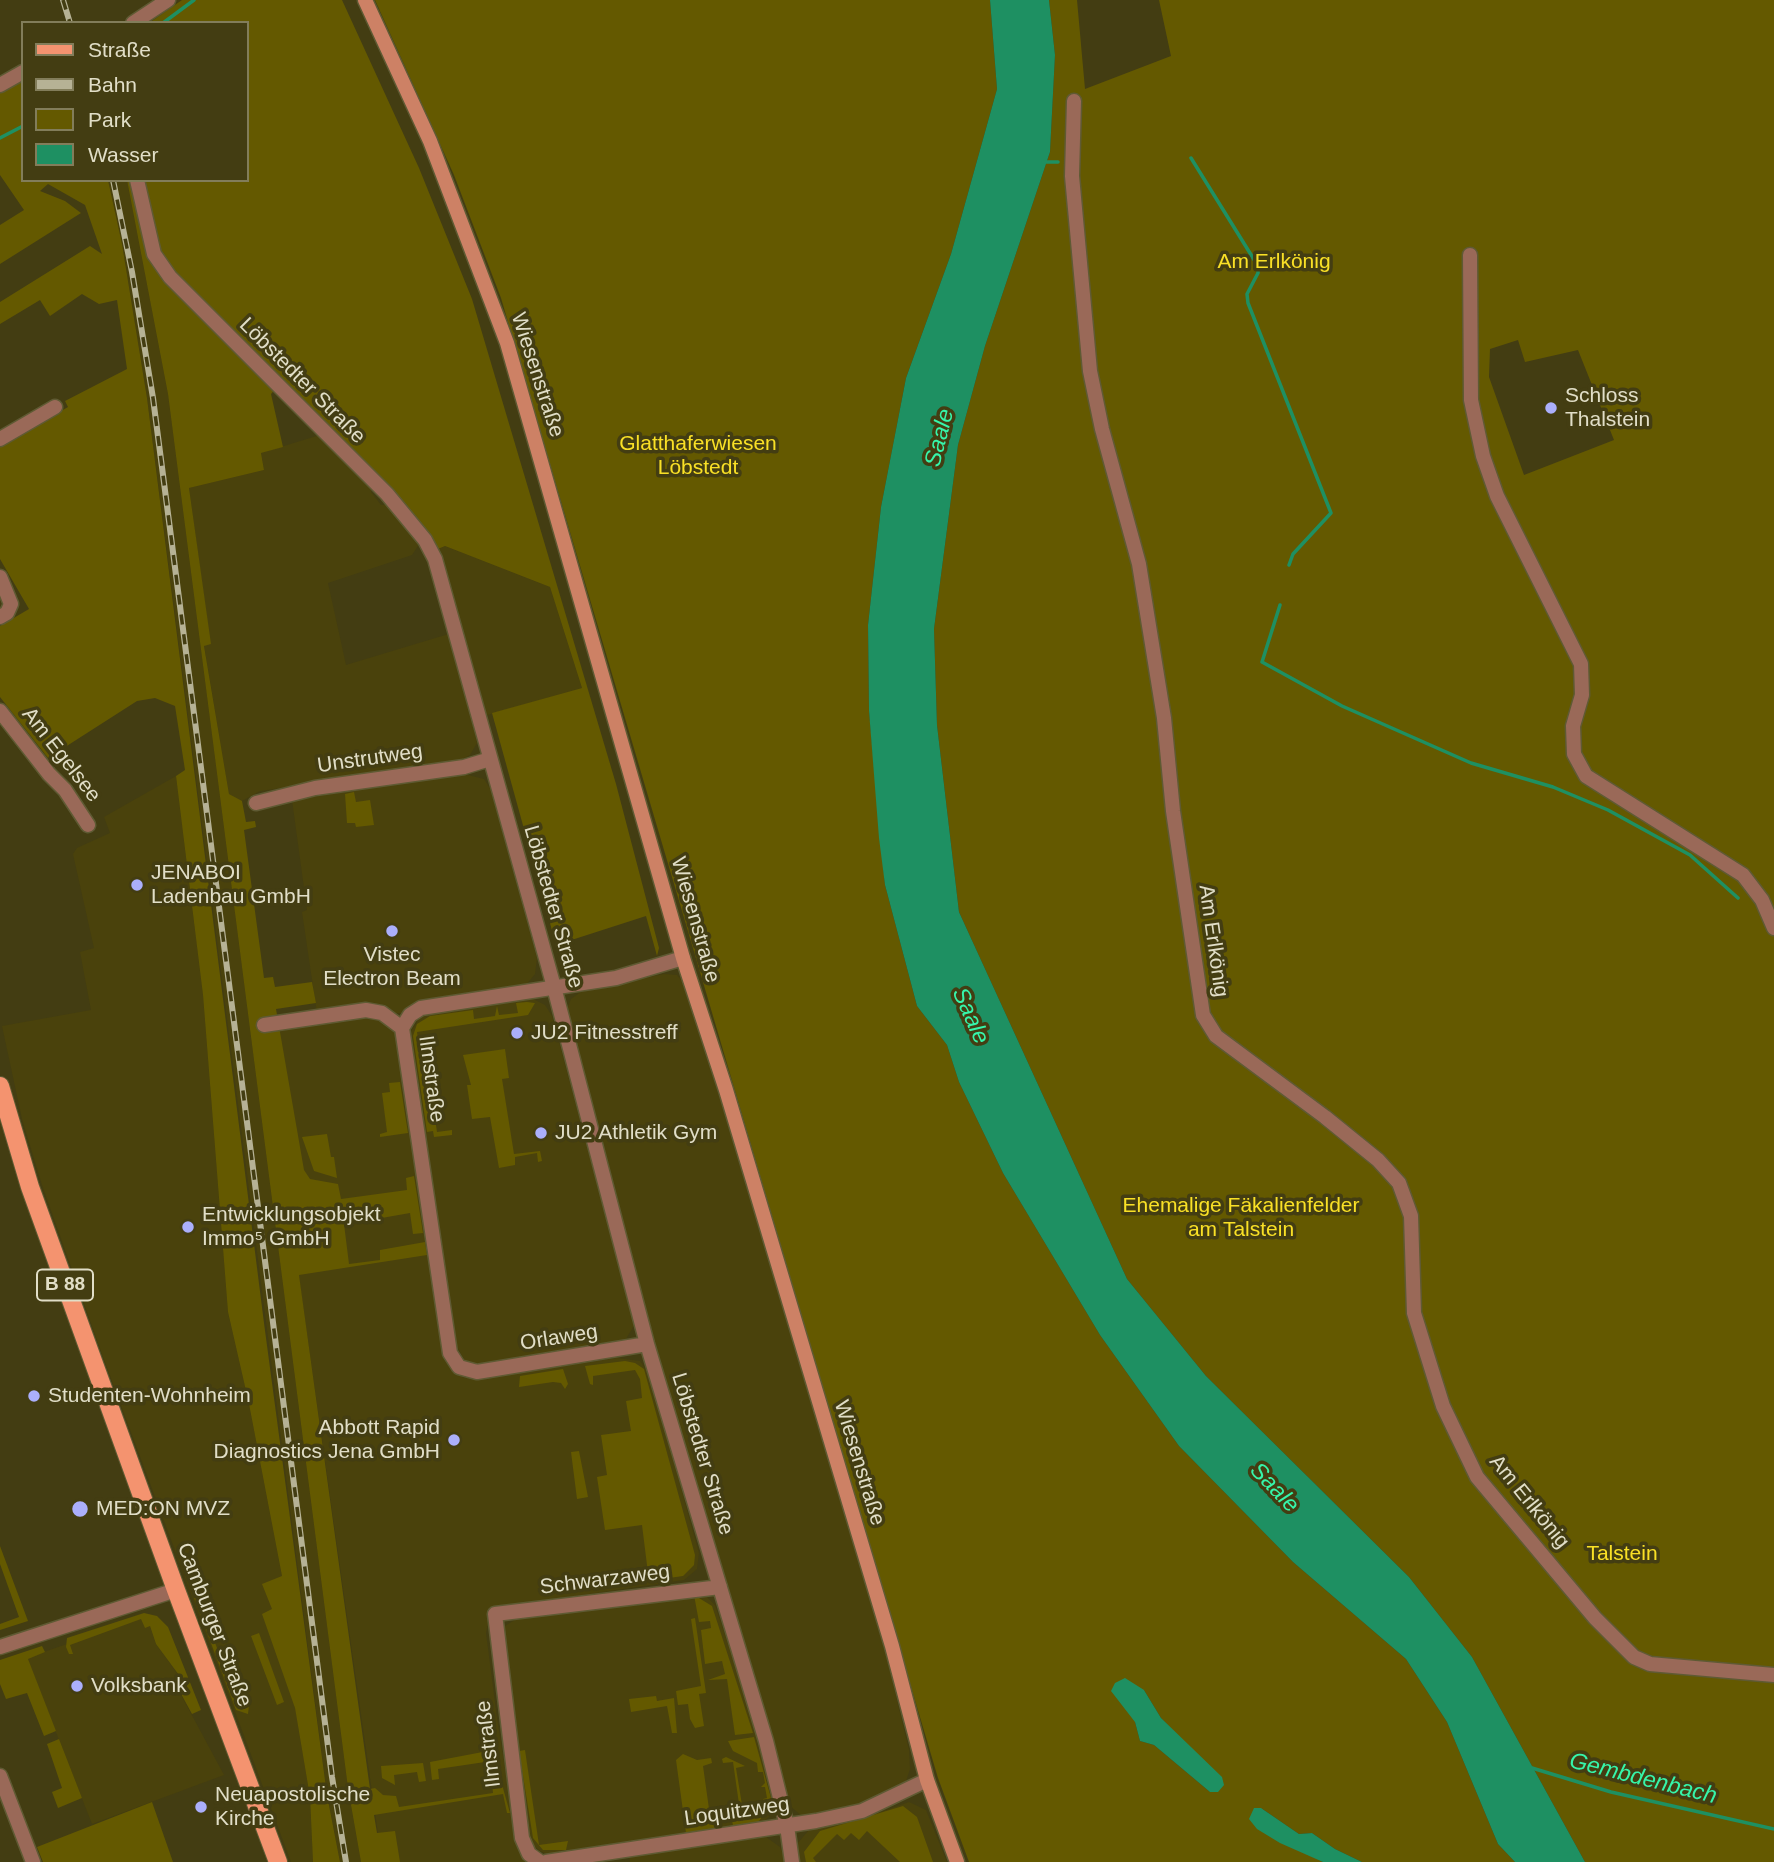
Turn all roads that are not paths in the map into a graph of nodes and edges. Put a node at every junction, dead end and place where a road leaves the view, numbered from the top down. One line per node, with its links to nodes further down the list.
1 (169, 0): 3 (street)
2 (365, 0): 18 (street, Wiesenstraße)
3 (136, 21)
4 (21, 73): 5 (street)
5 (0, 85)
6 (1074, 101): 29 (street, Am Erlkönig)
7 (137, 182): 14 (street, Löbstedter Straße)
8 (1470, 255): 17 (street)
9 (55, 407): 10 (street)
10 (0, 439)
11 (0, 577): 12 (street)
12 (0, 617)
13 (0, 710): 16 (street, Am Egelsee)
14 (490, 759): 15 (street, Unstrutweg); 19 (street, Löbstedter Straße)
15 (256, 803)
16 (88, 825)
17 (1774, 928)
18 (683, 958): 19 (street, Ilmstraße); 31 (street, Wiesenstraße)
19 (554, 987): 21 (street, Ilmstraße); 23 (street, Löbstedter Straße)
20 (264, 1025): 21 (street)
21 (402, 1028): 24 (street, Ilmstraße)
22 (0, 1086): 26 (main road, Camburger Straße / B 88)
23 (647, 1344): 24 (street, Orlaweg); 25 (street, Löbstedter Straße)
24 (477, 1372)
25 (720, 1587): 27 (street, Schwarzaweg); 32 (street, Löbstedter Straße)
26 (176, 1590): 28 (street); 34 (main road, Camburger Straße / B 88)
27 (495, 1614): 35 (street, Ilmstraße)
28 (0, 1647)
29 (1774, 1675)
30 (0, 1776): 33 (street)
31 (927, 1780): 32 (street, Loquitzweg); 37 (street, Wiesenstraße)
32 (787, 1826): 35 (street, Loquitzweg); 36 (street, Löbstedter Straße)
33 (33, 1862)
34 (278, 1862)
35 (543, 1862)
36 (792, 1862)
37 (957, 1862)

